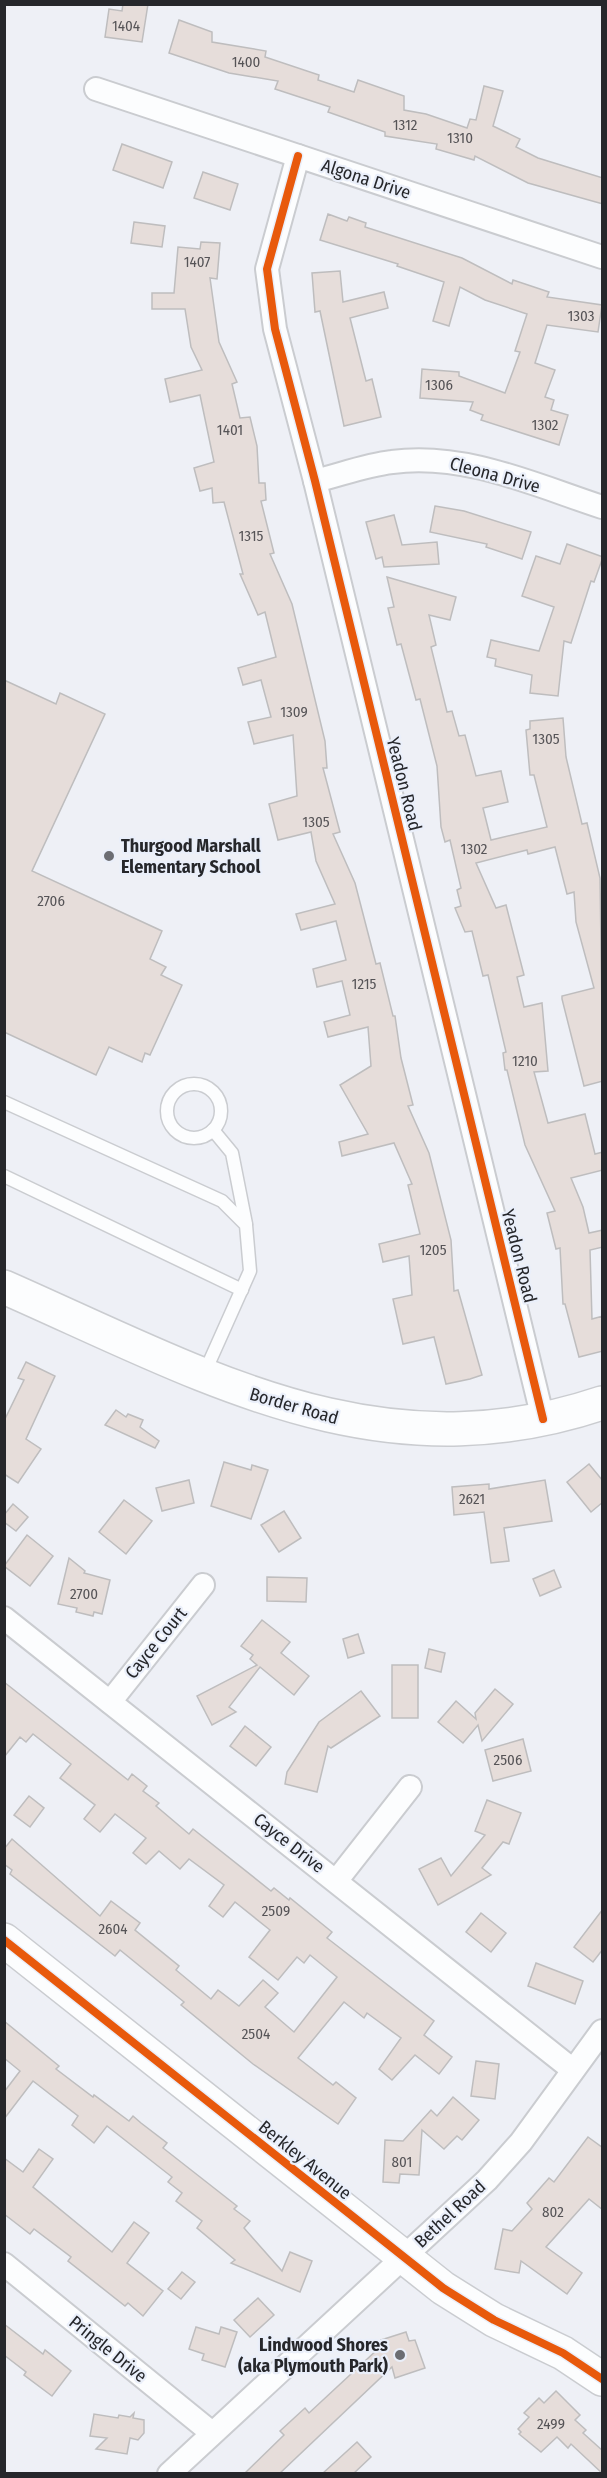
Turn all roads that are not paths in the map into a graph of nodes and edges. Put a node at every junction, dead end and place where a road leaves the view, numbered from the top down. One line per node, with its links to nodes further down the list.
1 (96, 89): 2 (street, Algona Drive)
2 (298, 156): 3 (street, Algona Drive); 4 (street, Yeadon Road)
3 (603, 257)
4 (315, 481): 5 (street, Cleona Drive); 14 (street, Yeadon Road)
5 (603, 507)
6 (4, 1101): 9 (lane)
7 (213, 1130): 7 (lane); 9 (lane)
8 (4, 1176): 11 (lane)
9 (246, 1225): 11 (lane)
10 (4, 1287): 12 (street, Border Road)
11 (242, 1290): 12 (lane)
12 (203, 1375): 14 (street, Border Road)
13 (603, 1403): 14 (street, Border Road)
14 (543, 1419)
15 (203, 1585): 17 (street, Cayce Court)
16 (4, 1618): 17 (street, Cayce Drive)
17 (110, 1701): 19 (street, Cayce Drive)
18 (410, 1787): 19 (street)
19 (337, 1880): 22 (street, Cayce Drive)
20 (4, 1940): 23 (street, Berkley Avenue)
21 (603, 2031): 22 (street, Bethel Road)
22 (573, 2070): 23 (street, Bethel Road)
23 (403, 2258): 25 (street, Berkley Avenue); 26 (street, Bethel Road)
24 (4, 2264): 26 (street, Pringle Drive)
25 (603, 2379)
26 (212, 2433): 27 (street, Bethel Road)
27 (169, 2474)

